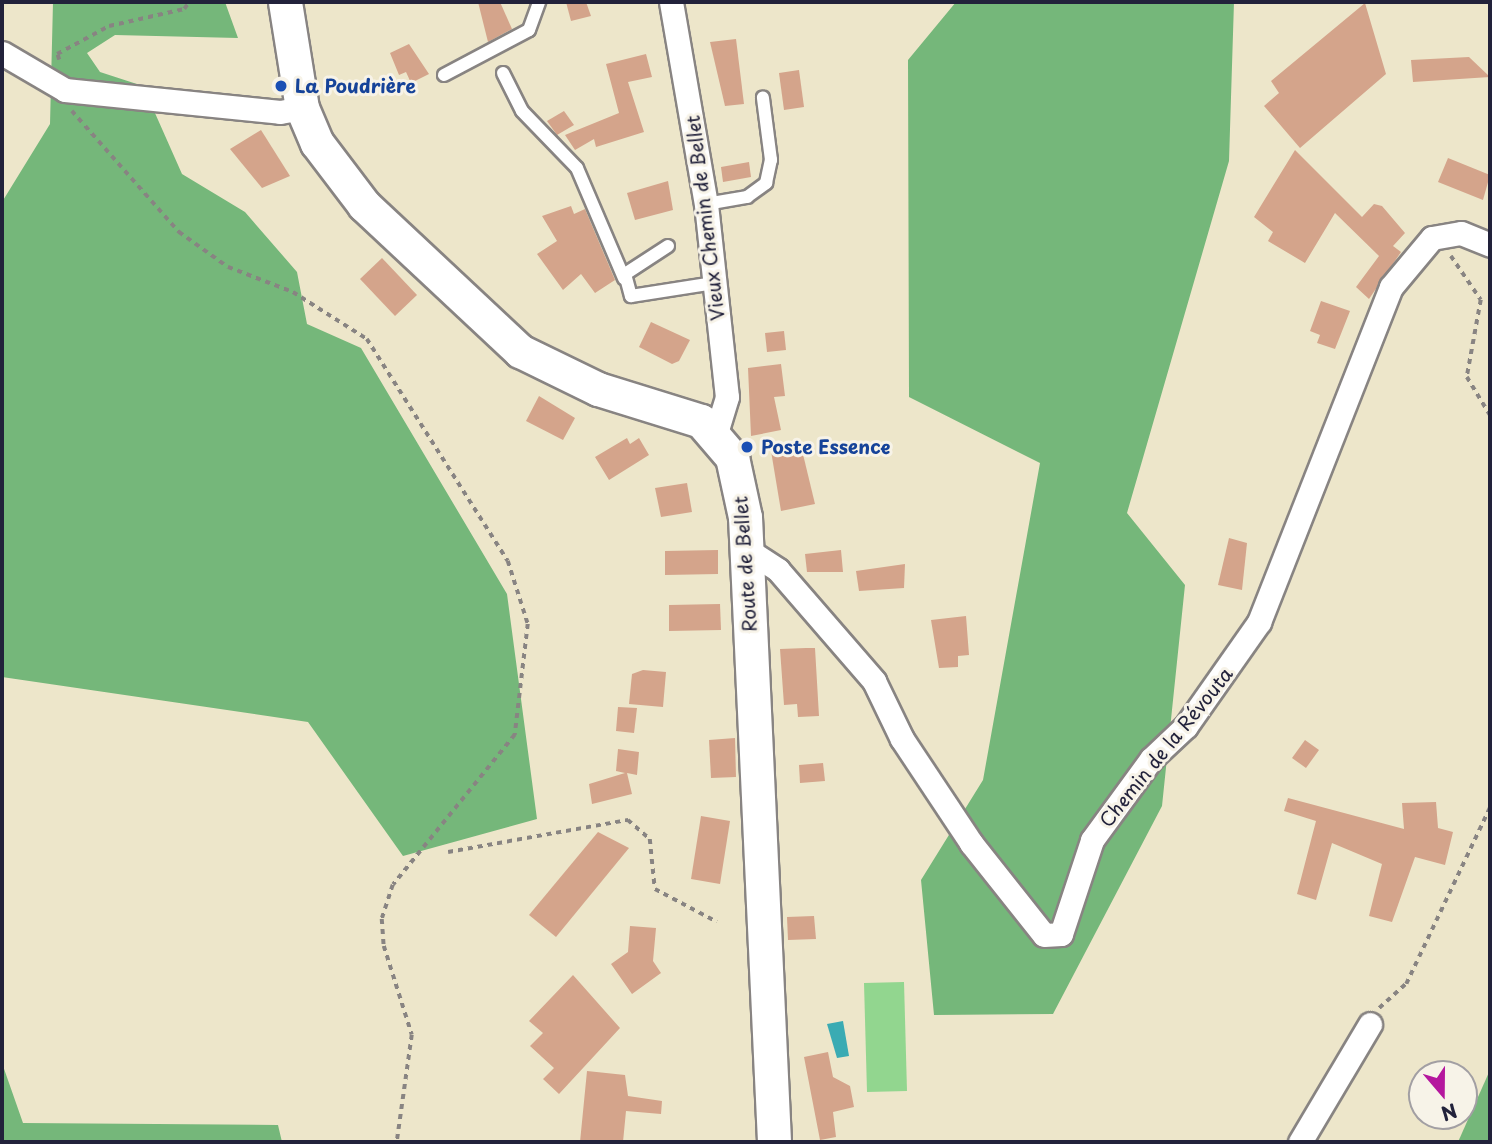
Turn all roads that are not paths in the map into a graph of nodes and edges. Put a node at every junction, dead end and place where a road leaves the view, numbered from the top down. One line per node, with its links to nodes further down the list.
1 (285, 2): 8 (main road)
2 (539, 2): 6 (lane)
3 (671, 2): 9 (street, Vieux Chemin de Bellet)
4 (2, 53): 8 (street)
5 (503, 73): 12 (lane)
6 (444, 75)
7 (762, 98): 9 (lane)
8 (302, 108): 14 (main road)
9 (706, 204): 13 (street, Vieux Chemin de Bellet)
10 (1490, 245): 15 (street, Chemin de la Révouta)
11 (668, 246): 12 (lane)
12 (624, 278): 13 (lane)
13 (714, 283): 14 (street, Vieux Chemin de Bellet)
14 (716, 433): 15 (main road, Route de Bellet)
15 (746, 549): 17 (main road, Route de Bellet)
16 (1370, 1024): 18 (street)
17 (774, 1142)
18 (1300, 1142)

